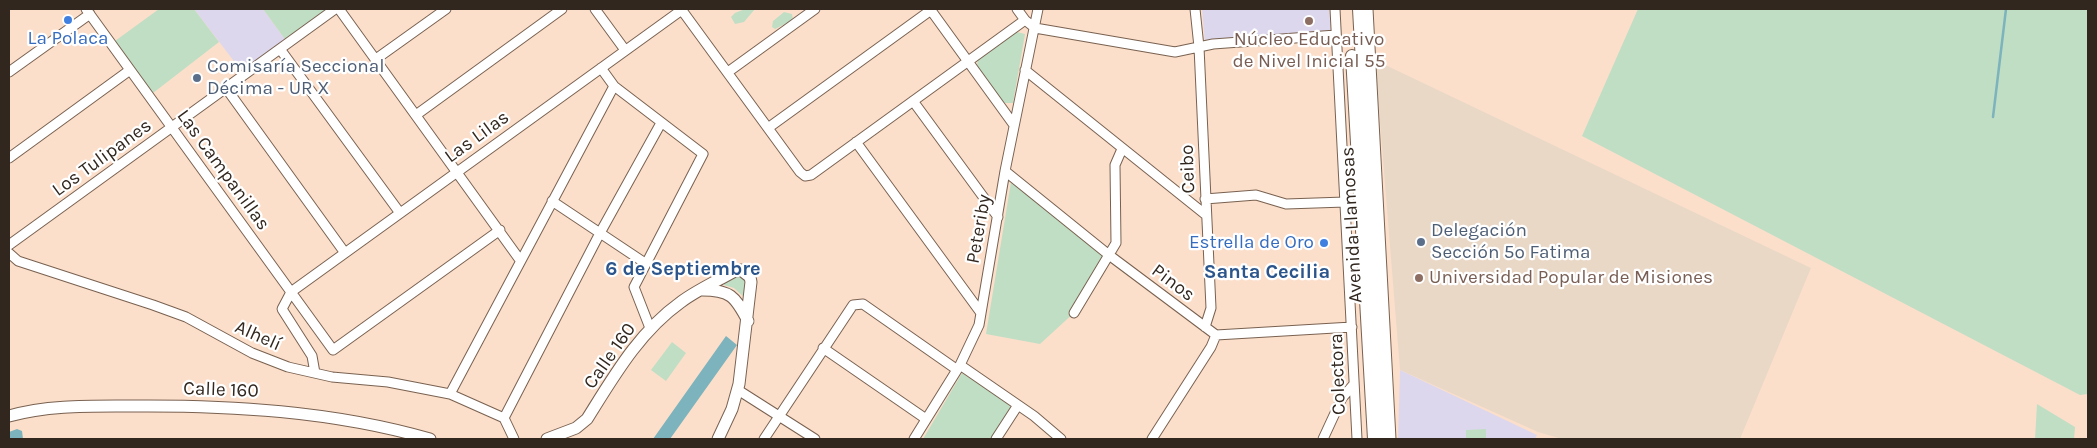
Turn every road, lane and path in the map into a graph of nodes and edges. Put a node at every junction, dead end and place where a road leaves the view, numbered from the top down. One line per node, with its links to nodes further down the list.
1 (335, 9): 21 (street, Los Tulipanes)
2 (339, 9): 23 (street)
3 (446, 9): 23 (street)
4 (562, 9): 34 (street)
5 (595, 9): 22 (street)
6 (682, 9): 22 (street, Las Lilas); 29 (street)
7 (815, 9): 29 (street)
8 (1017, 9): 17 (street)
9 (1038, 9): 18 (street, Peteriby)
10 (1195, 9): 20 (street, Ceibo)
11 (1335, 9): 19 (street, Colectora)
12 (1351, 9): 68 (highway, Avenida Llamosas)
13 (1358, 9): 32 (highway, Avenida Llamosas)
14 (1368, 9): 32 (street)
15 (930, 10): 24 (street); 38 (street)
16 (88, 11): 26 (street, Las Campanillas); 28 (street)
17 (1025, 20): 18 (street); 24 (street)
18 (1034, 28): 20 (street); 27 (street, Peteriby)
19 (1336, 35): 20 (street); 47 (street, Colectora)
20 (1199, 47): 45 (street, Ceibo)
21 (280, 49): 31 (street, Los Tulipanes); 48 (street)
22 (625, 50): 25 (street, Las Lilas)
23 (376, 59): 34 (street)
24 (968, 61): 33 (street); 36 (street)
25 (601, 68): 30 (street); 43 (street, Las Lilas)
26 (130, 70): 37 (street, Las Campanillas); 41 (street)
27 (1025, 70): 36 (street, Peteriby); 40 (street)
28 (9, 72)
29 (728, 72): 38 (street)
30 (614, 86): 35 (street); 46 (street)
31 (226, 88): 37 (street, Los Tulipanes); 55 (street)
32 (1369, 100): 44 (highway, Avenida Llamosas)
33 (913, 101): 39 (street); 50 (street)
34 (416, 115): 43 (street)
35 (661, 123): 52 (street); 58 (street)
36 (1014, 125): 42 (street, Peteriby)
37 (172, 127): 53 (street, Los Tulipanes); 60 (street, Las Campanillas)
38 (768, 128): 39 (street)
39 (856, 142): 61 (street)
40 (1122, 149): 49 (street); 56 (street)
41 (9, 158)
42 (1005, 170): 50 (street, Peteriby); 56 (street, Pinos)
43 (457, 172): 48 (street, Las Lilas); 51 (street)
44 (1372, 180): 68 (highway, Avenida Llamosas); 68 (street)
45 (1205, 199): 47 (street); 49 (street, Ceibo)
46 (552, 201): 52 (street); 57 (street)
47 (1345, 202): 65 (street, Colectora)
48 (400, 213): 55 (street, Las Lilas)
49 (1206, 215): 64 (street, Ceibo)
50 (998, 217): 61 (street, Peteriby)
51 (500, 230): 57 (street); 60 (street, Las Campanillas)
52 (600, 233): 58 (street); 79 (street)
53 (9, 245)
54 (9, 253): 72 (street, Alhelí)
55 (345, 253): 60 (street, Las Lilas)
56 (1109, 255): 62 (street); 64 (street, Pinos)
57 (520, 260): 75 (street)
58 (645, 264): 66 (street)
59 (701, 290): 63 (main road); 63 (main road, Calle 160); 66 (main road, Calle 160)
60 (291, 292): 72 (street)
61 (981, 313): 71 (street, Peteriby)
62 (1074, 313)
63 (748, 320): 74 (main road, Calle 160)
64 (1205, 327): 67 (street, Pinos)
65 (1352, 327): 67 (street); 69 (street, Colectora)
66 (650, 328): 83 (main road, Calle 160)
67 (1216, 335): 90 (street)
68 (1376, 339): 69 (street); 93 (highway, Avenida Llamosas); 94 (highway, Avenida Llamosas); 95 (street)
69 (1353, 340): 73 (street, Colectora)
70 (823, 348): 71 (street); 78 (street); 80 (street)
71 (958, 367): 76 (street); 80 (street, Peteriby)
72 (315, 373): 75 (street, Alhelí)
73 (1354, 384): 91 (street); 92 (street, Colectora)
74 (738, 390): 78 (street); 84 (main road, Calle 160)
75 (450, 394): 79 (street, Alhelí)
76 (1018, 405): 88 (street); 89 (street)
77 (9, 416): 81 (main road, Calle 160)
78 (779, 416): 85 (street); 86 (street)
79 (504, 418): 82 (street)
80 (926, 419): 87 (street, Peteriby)
81 (430, 439)
82 (514, 439)
83 (547, 439)
84 (718, 439)
85 (764, 439)
86 (815, 439)
87 (914, 439)
88 (996, 439)
89 (1060, 439)
90 (1152, 439)
91 (1323, 439)
92 (1358, 439)
93 (1374, 439)
94 (1383, 439)
95 (1391, 439)

